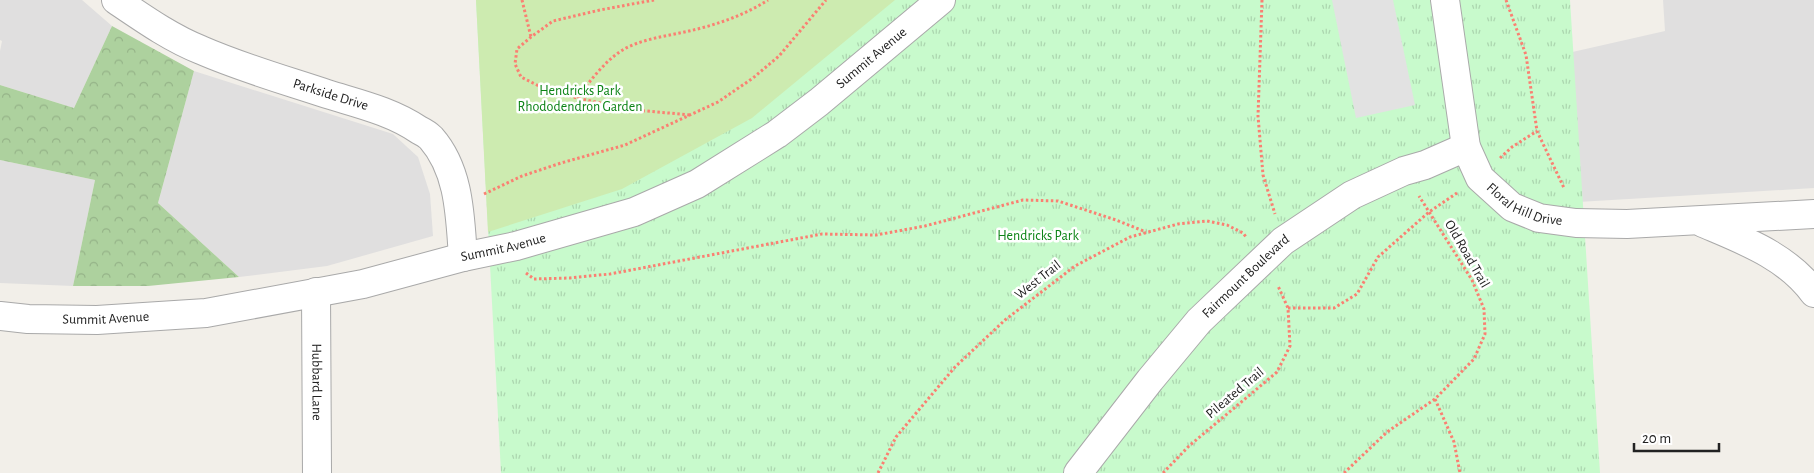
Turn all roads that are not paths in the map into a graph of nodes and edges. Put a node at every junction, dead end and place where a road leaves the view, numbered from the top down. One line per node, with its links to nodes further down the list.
1 (116, 0): 7 (street, Parkside Drive)
2 (940, 0): 7 (street, Summit Avenue)
3 (1445, 0): 4 (street, Floral Hill Drive)
4 (1466, 148): 6 (street, Floral Hill Drive); 12 (street, Fairmount Boulevard)
5 (1814, 214): 6 (street, Floral Hill Drive)
6 (1696, 221): 9 (street, Floral Hill Drive)
7 (463, 257): 8 (street, Summit Avenue)
8 (316, 292): 10 (street, Summit Avenue); 11 (street, Hubbard Lane)
9 (1814, 293)
10 (0, 316)
11 (318, 473)
12 (1078, 473)

